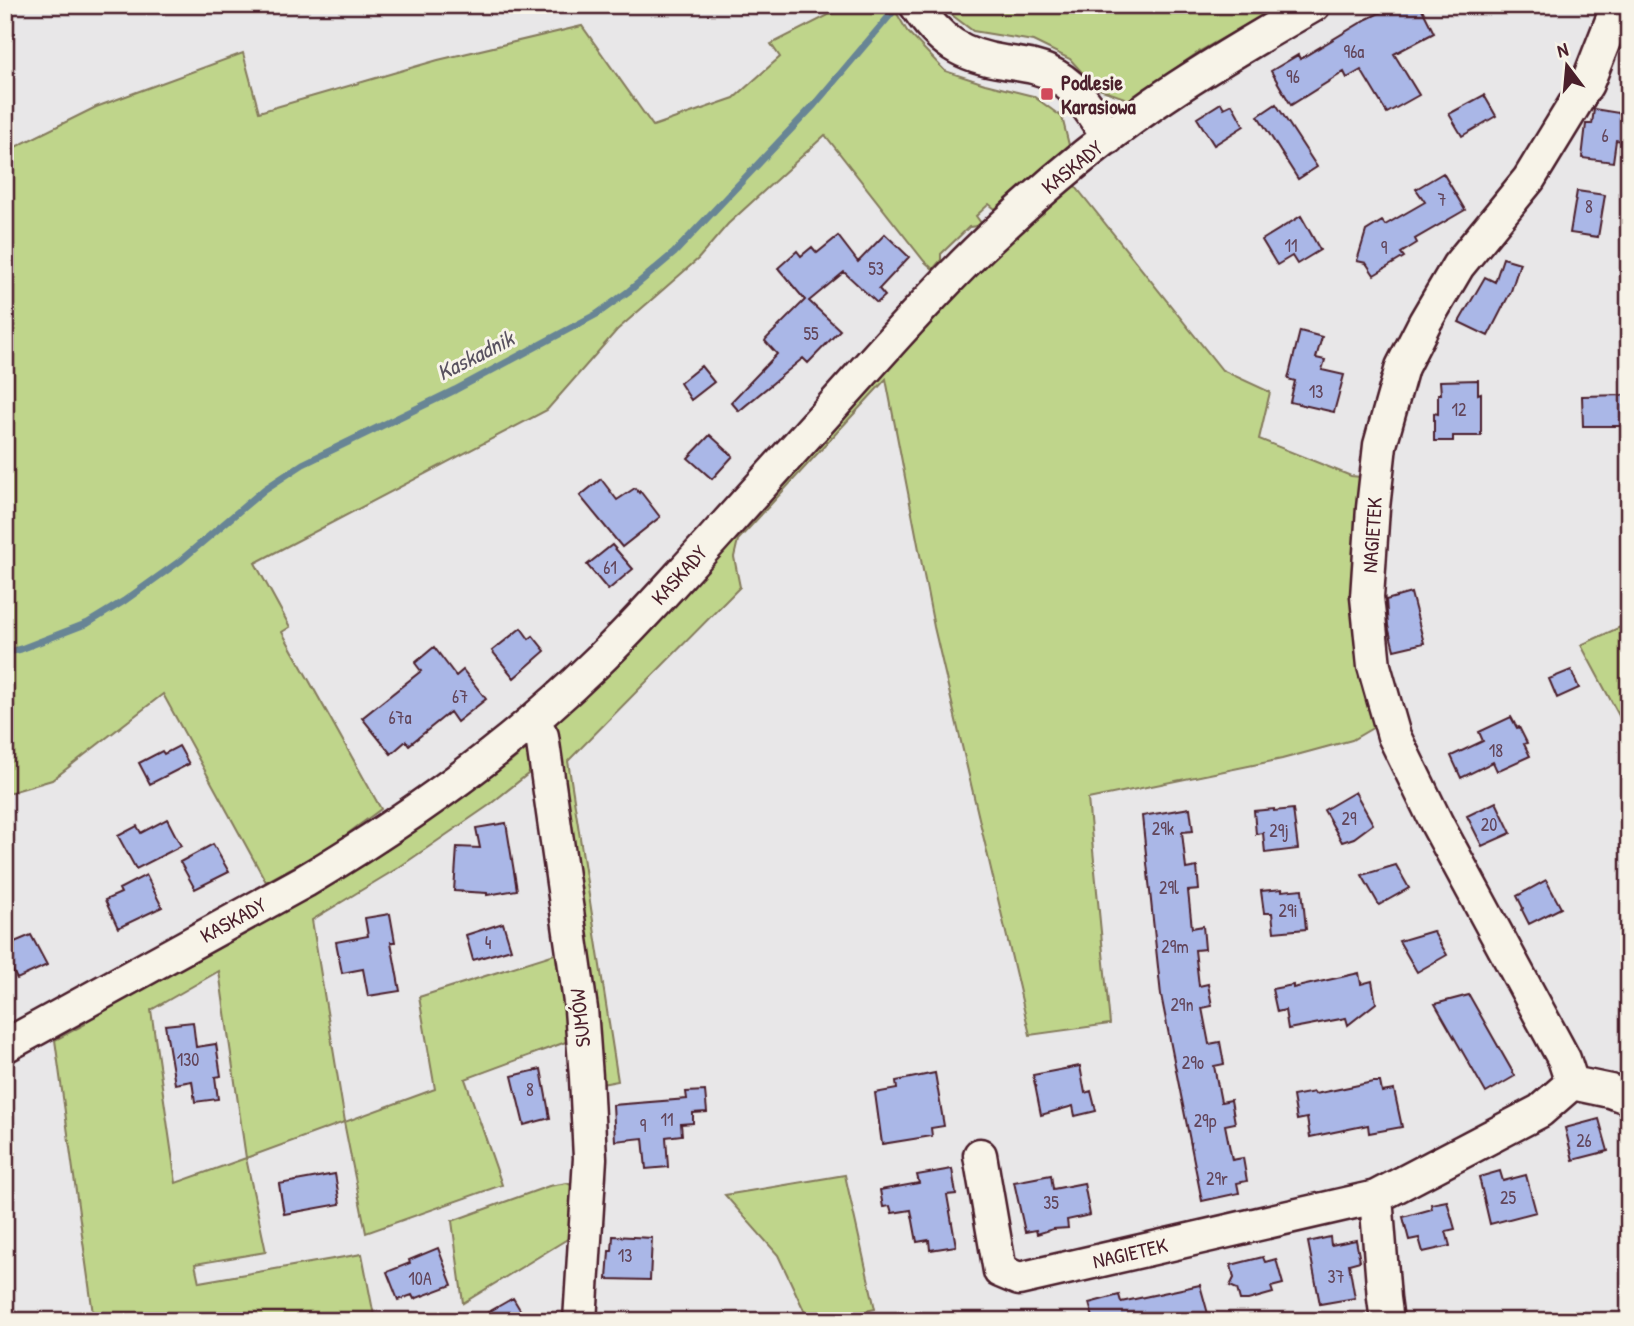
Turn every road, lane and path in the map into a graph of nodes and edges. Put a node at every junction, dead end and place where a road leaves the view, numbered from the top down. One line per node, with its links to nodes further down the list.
1 (916, 5): 5 (street)
2 (1314, 5): 4 (street, KASKADY)
3 (1618, 5): 8 (street, NAGIETEK)
4 (1283, 13): 5 (street, KASKADY)
5 (1108, 138): 6 (street, KASKADY)
6 (533, 720): 7 (street, KASKADY); 12 (street, SUMÓW)
7 (5, 1046)
8 (1572, 1083): 9 (street); 11 (street, NAGIETEK)
9 (1629, 1098)
10 (980, 1154): 11 (street, NAGIETEK)
11 (1376, 1198): 13 (street)
12 (580, 1321)
13 (1387, 1321)

